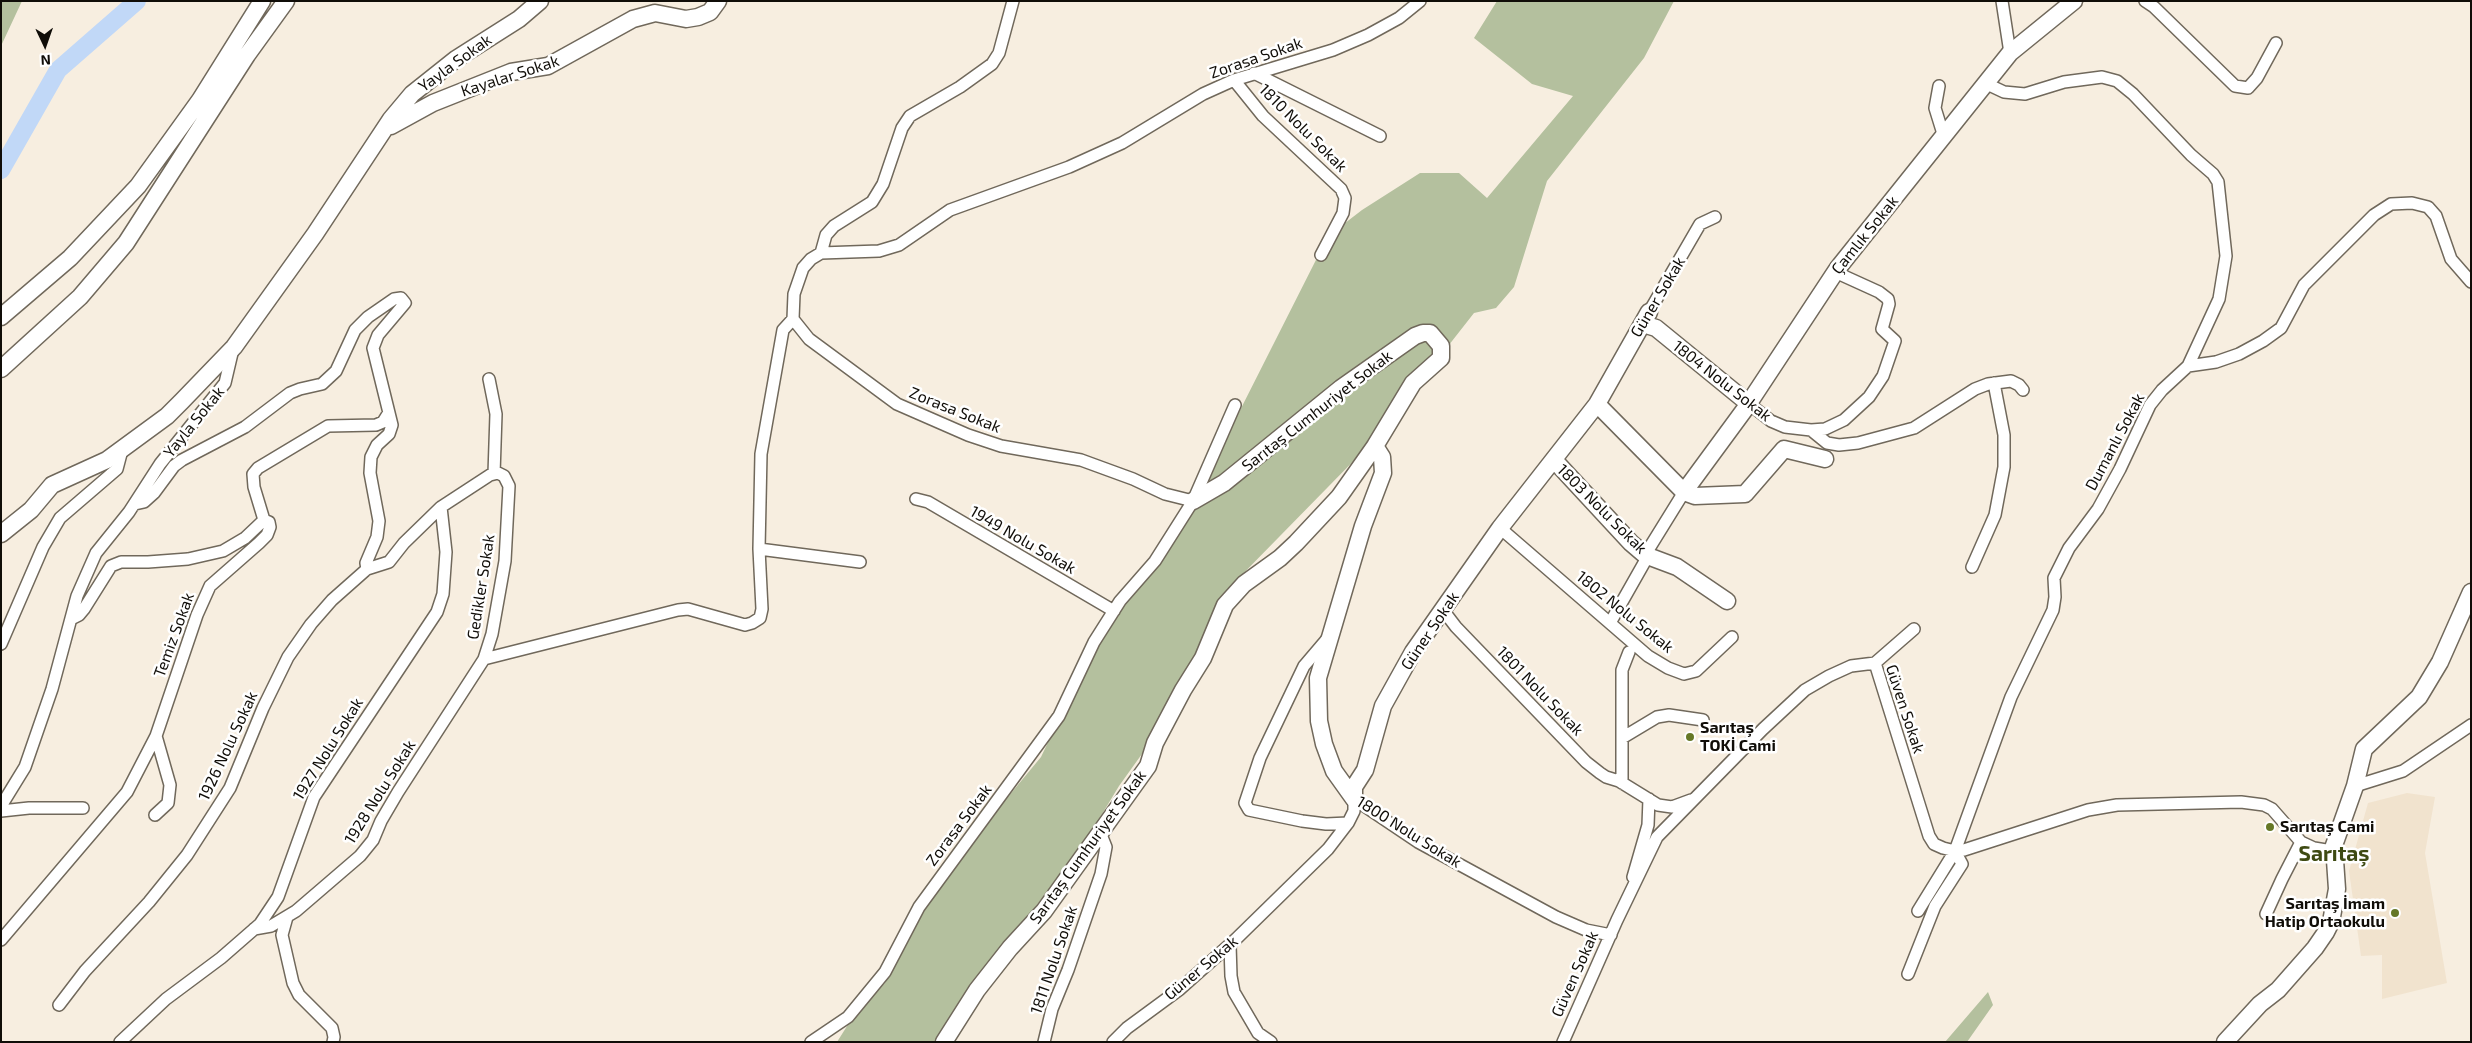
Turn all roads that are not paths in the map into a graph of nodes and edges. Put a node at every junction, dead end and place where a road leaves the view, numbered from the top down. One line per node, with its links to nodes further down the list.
1 (262, 1): 24 (street)
2 (286, 1): 29 (street)
3 (540, 1): 16 (street, Yayla Sokak)
4 (718, 1): 16 (street, Kayalar Sokak)
5 (1013, 1): 20 (street)
6 (1420, 1): 12 (street, Zorasa Sokak)
7 (2002, 1): 11 (street)
8 (2074, 1): 11 (street, Çamlık Sokak)
9 (2144, 1): 10 (street)
10 (2276, 42)
11 (2010, 53): 14 (street, Çamlık Sokak)
12 (1254, 73): 13 (street, Zorasa Sokak); 17 (street)
13 (1234, 80): 20 (street, Zorasa Sokak); 21 (street, 1810 Nolu Sokak)
14 (1987, 84): 18 (street, Çamlık Sokak); 28 (street, Dumanlı Sokak)
15 (1939, 86): 18 (street)
16 (384, 130): 27 (street, Yayla Sokak)
17 (1380, 136)
18 (1944, 137): 22 (street, Çamlık Sokak)
19 (1715, 217): 25 (street, Güner Sokak)
20 (821, 253): 26 (street)
21 (1321, 255)
22 (1835, 272): 33 (street, Çamlık Sokak); 37 (street)
23 (2471, 282): 28 (street)
24 (1, 317)
25 (1646, 318): 33 (street, 1804 Nolu Sokak); 34 (street, Güner Sokak)
26 (793, 319): 45 (street, Zorasa Sokak); 51 (street, Gedikler Sokak)
27 (234, 347): 39 (street); 46 (street, Yayla Sokak)
28 (2188, 366): 85 (street, Dumanlı Sokak)
29 (1, 369)
30 (489, 379): 42 (street)
31 (1994, 383): 32 (street, 1804 Nolu Sokak); 37 (street, 1804 Nolu Sokak); 54 (street)
32 (2023, 390)
33 (1748, 403): 37 (street, 1804 Nolu Sokak); 43 (street, Çamlık Sokak)
34 (1597, 404): 41 (street, Güner Sokak); 43 (street)
35 (1235, 405): 45 (street)
36 (388, 414): 46 (street); 48 (street); 55 (street)
37 (1811, 430)
38 (1375, 446): 45 (street, Sarıtaş Cumhuriyet Sokak); 63 (street, 1800 Nolu Sokak); 83 (street, Sarıtaş Cumhuriyet Sokak)
39 (122, 450): 50 (street); 65 (street)
40 (1826, 459): 43 (street)
41 (1555, 460): 49 (street, Güner Sokak); 52 (street, 1803 Nolu Sokak)
42 (494, 474): 47 (street); 67 (street, Gedikler Sokak)
43 (1684, 492): 52 (street, Çamlık Sokak)
44 (916, 499): 59 (street, 1949 Nolu Sokak)
45 (1193, 501): 59 (street, Zorasa Sokak)
46 (134, 504): 60 (street, Yayla Sokak)
47 (441, 507): 55 (street); 91 (street, 1927 Nolu Sokak)
48 (264, 520): 60 (street); 71 (street, Temiz Sokak)
49 (1500, 528): 58 (street, Güner Sokak); 61 (street, 1802 Nolu Sokak)
50 (1, 534)
51 (760, 549): 53 (street); 67 (street, Gedikler Sokak)
52 (1647, 555): 57 (street, 1803 Nolu Sokak); 61 (street, Çamlık Sokak)
53 (860, 562)
54 (1972, 567)
55 (367, 569): 96 (street, 1926 Nolu Sokak)
56 (2471, 592): 74 (street)
57 (1727, 601)
58 (1443, 610): 73 (street, 1801 Nolu Sokak); 76 (street, Güner Sokak)
59 (1114, 611): 99 (street, Zorasa Sokak)
60 (71, 619): 78 (street, Yayla Sokak)
61 (1610, 623): 64 (street, 1802 Nolu Sokak)
62 (1914, 629): 68 (street)
63 (1329, 636): 76 (street, 1800 Nolu Sokak); 82 (street)
64 (1732, 636)
65 (1, 644)
66 (1628, 652): 72 (street)
67 (484, 660): 90 (street, 1928 Nolu Sokak)
68 (1875, 663): 75 (street, Güven Sokak); 85 (street, Güven Sokak)
69 (1703, 720): 72 (street)
70 (2471, 725): 74 (street)
71 (156, 736): 81 (street); 93 (street, Temiz Sokak)
72 (1622, 738): 73 (street)
73 (1622, 783): 77 (street, 1801 Nolu Sokak)
74 (2355, 786): 86 (street)
75 (1696, 797): 77 (street, 1801 Nolu Sokak); 87 (street, Güven Sokak)
76 (1354, 799): 82 (street, Güner Sokak); 92 (street, 1800 Nolu Sokak)
77 (1649, 799): 87 (street)
78 (1, 806)
79 (83, 808): 80 (street)
80 (1, 811)
81 (156, 815)
82 (1348, 823): 94 (street, Güner Sokak)
83 (1100, 832): 100 (street, Sarıtaş Cumhuriyet Sokak); 101 (street, 1811 Nolu Sokak)
84 (2302, 842): 85 (street); 86 (street); 89 (street)
85 (1954, 851): 88 (street, Dumanlı Sokak); 95 (street)
86 (2332, 851): 105 (street)
87 (1633, 884): 92 (street, Güven Sokak)
88 (1918, 911)
89 (2266, 914)
90 (287, 917): 91 (street, 1928 Nolu Sokak); 98 (street)
91 (254, 930): 97 (street, 1927 Nolu Sokak)
92 (1610, 935): 104 (street, Güven Sokak)
93 (1, 940)
94 (1230, 944): 102 (street, Güner Sokak); 103 (street)
95 (1908, 974)
96 (59, 1005)
97 (120, 1042)
98 (333, 1042)
99 (810, 1042)
100 (944, 1042)
101 (1044, 1042)
102 (1112, 1042)
103 (1271, 1042)
104 (1563, 1042)
105 (2225, 1042)

